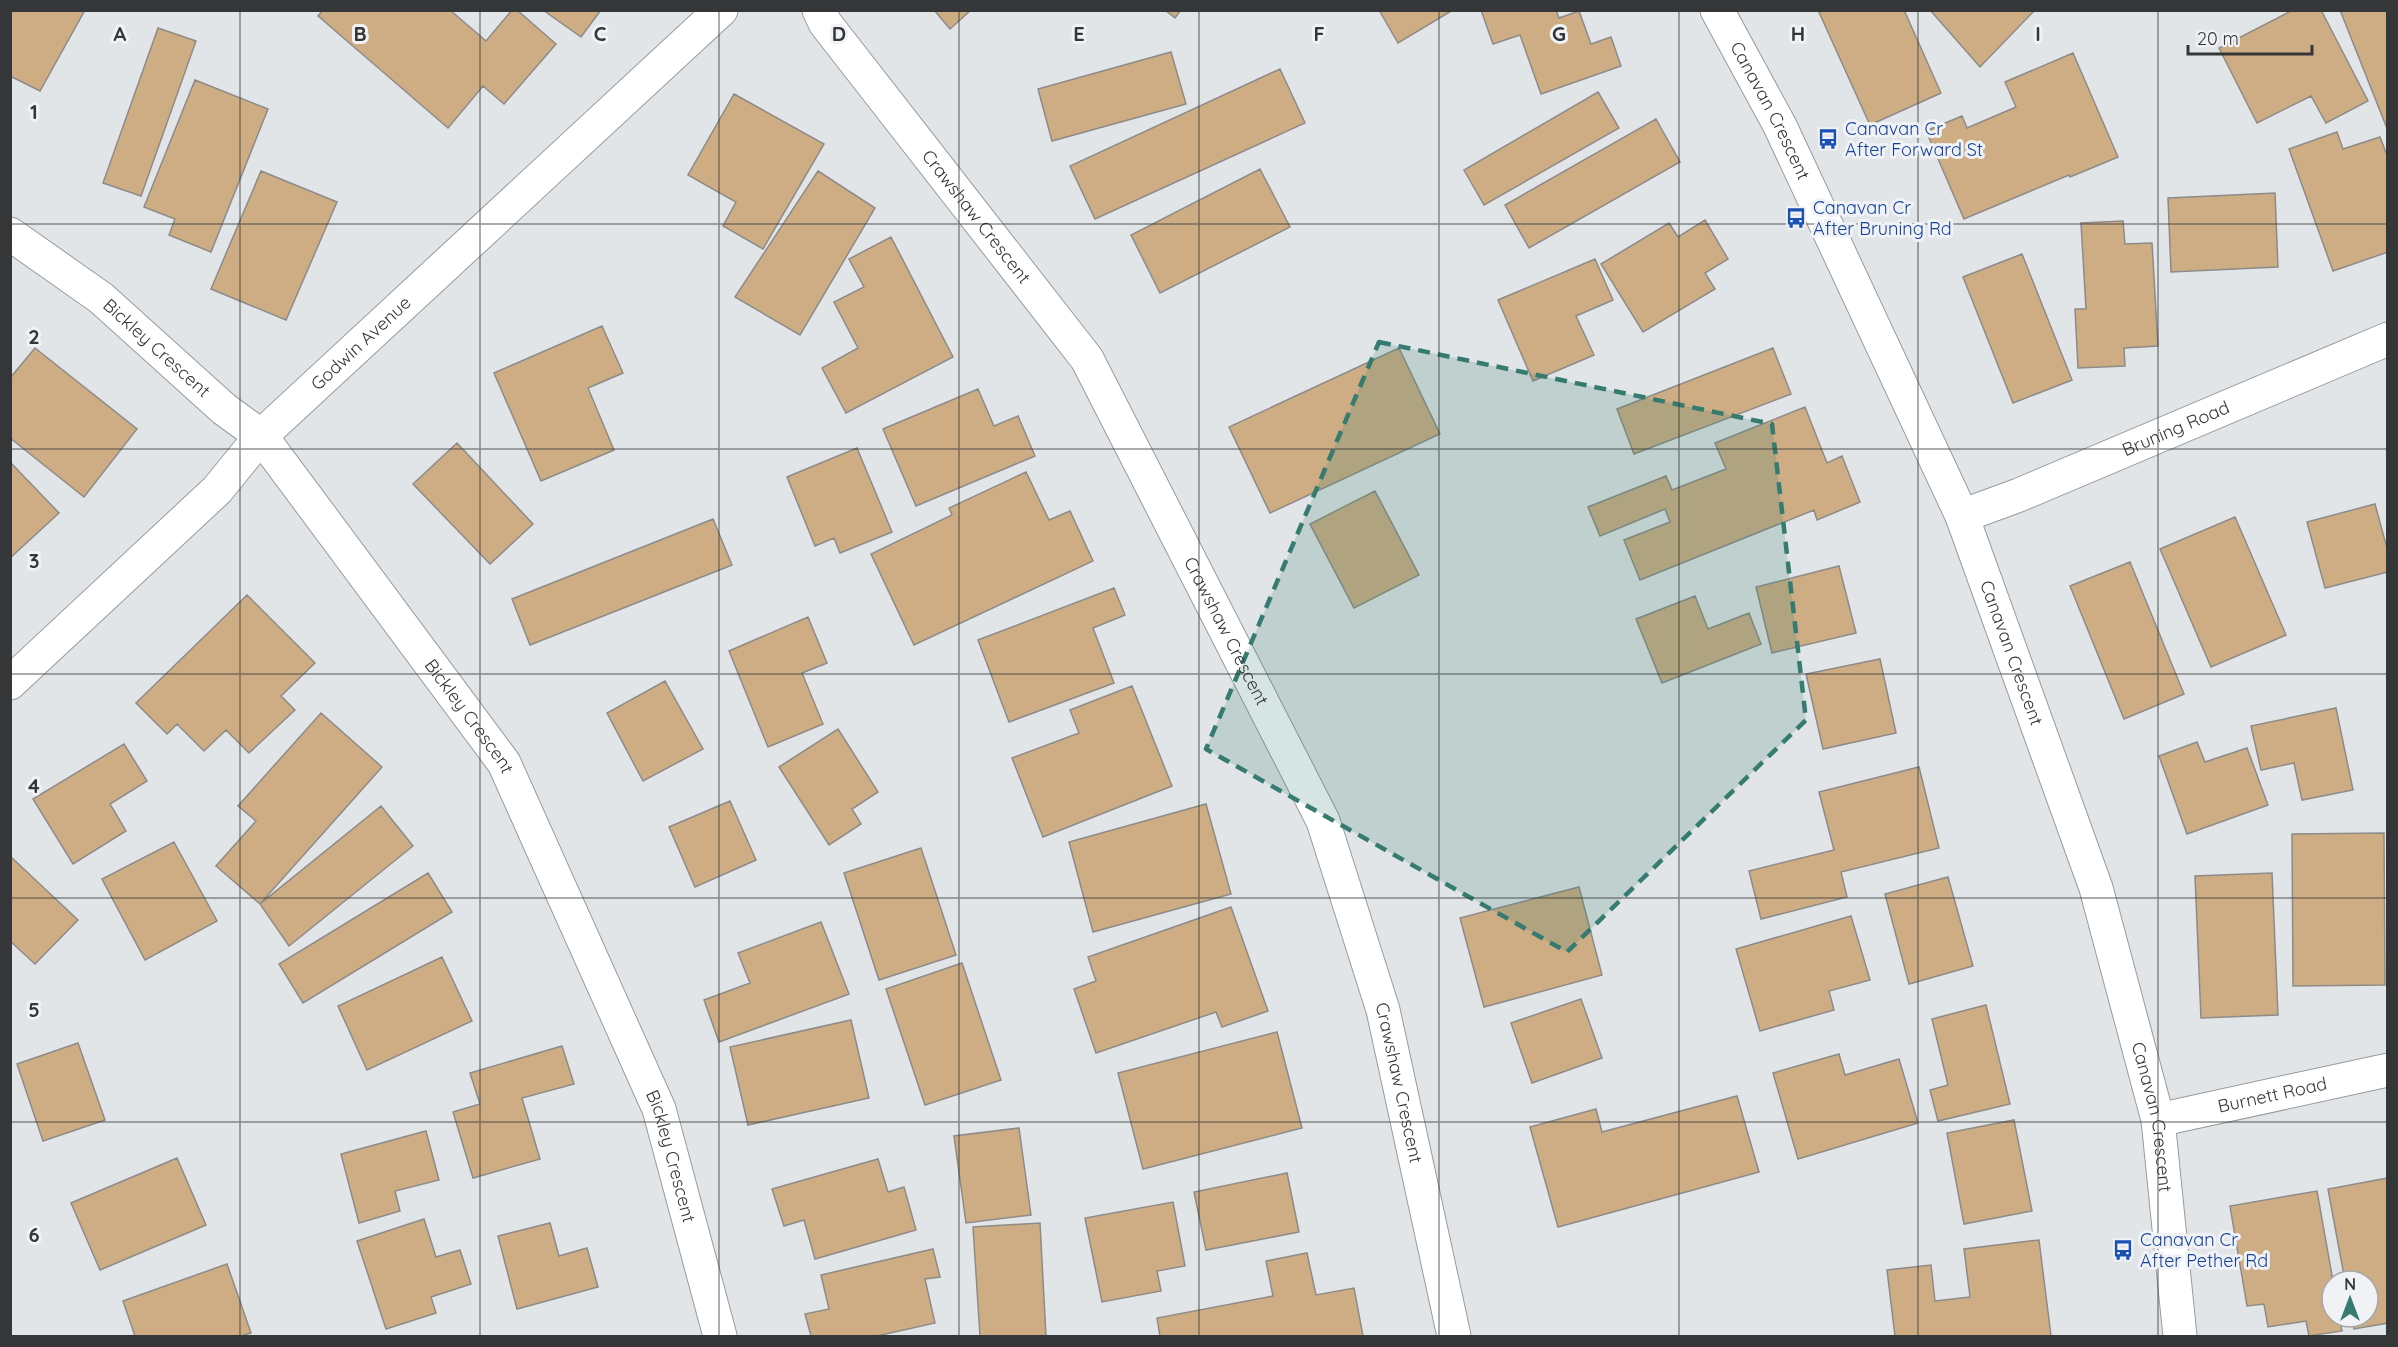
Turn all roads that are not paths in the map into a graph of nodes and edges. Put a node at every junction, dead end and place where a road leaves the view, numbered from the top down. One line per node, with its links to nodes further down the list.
1 (721, 10): 6 (street, Godwin Avenue)
2 (819, 10): 12 (street, Crawshaw Crescent)
3 (1717, 10): 7 (street, Canavan Crescent)
4 (10, 234): 6 (street, Bickley Crescent)
5 (2388, 339): 7 (street, Bruning Road)
6 (261, 436): 8 (street, Godwin Avenue); 11 (street, Bickley Crescent)
7 (1962, 516): 10 (street, Canavan Crescent)
8 (10, 683)
9 (2388, 1070): 10 (street, Burnett Road)
10 (2158, 1120): 13 (street, Canavan Crescent)
11 (720, 1336)
12 (1454, 1336)
13 (2180, 1336)

